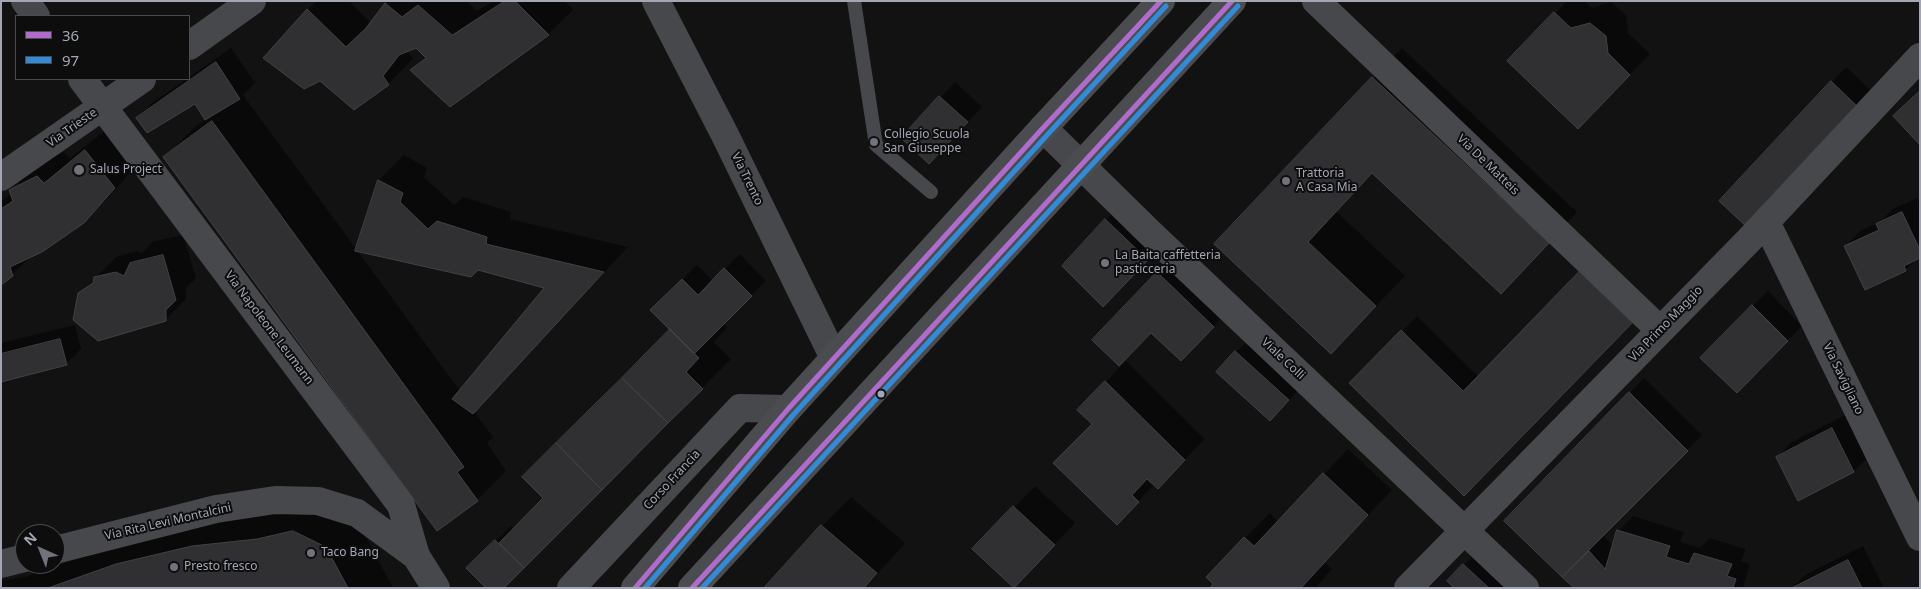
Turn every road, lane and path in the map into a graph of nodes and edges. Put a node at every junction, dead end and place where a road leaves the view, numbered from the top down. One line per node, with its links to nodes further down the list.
1 (25, 1): 8 (street)
2 (252, 1): 9 (street)
3 (656, 1): 20 (street, Via Trento)
4 (854, 1): 17 (lane)
5 (1161, 1): 14 (main road)
6 (1232, 1): 15 (main road)
7 (1316, 1): 19 (street, Via De Matteis)
8 (35, 15)
9 (190, 45)
10 (1920, 57): 18 (street, Via Primo Maggio)
11 (83, 80): 13 (street, Via Napoleone Leumann)
12 (141, 80): 13 (street, Via Trieste)
13 (103, 106): 16 (street, Via Trieste); 25 (street, Via Napoleone Leumann)
14 (1042, 128): 15 (street, Viale Colli); 20 (main road)
15 (1080, 166): 22 (street, Viale Colli); 31 (main road)
16 (1, 177)
17 (931, 192)
18 (1766, 222): 19 (street, Via Primo Maggio); 23 (street, Via Savigliano)
19 (1660, 330): 22 (street, Via Primo Maggio)
20 (834, 358): 21 (main road)
21 (788, 409): 29 (street, Corso Francia); 30 (main road)
22 (1464, 531): 32 (street, Via Primo Maggio); 33 (street, Viale Colli)
23 (1920, 537)
24 (65, 547): 25 (street, Via Rita Levi Montalcini)
25 (416, 556): 28 (street, Via Napoleone Leumann)
26 (15, 560): 27 (street)
27 (1, 564)
28 (436, 588)
29 (571, 588)
30 (635, 588)
31 (692, 588)
32 (1408, 588)
33 (1525, 588)

